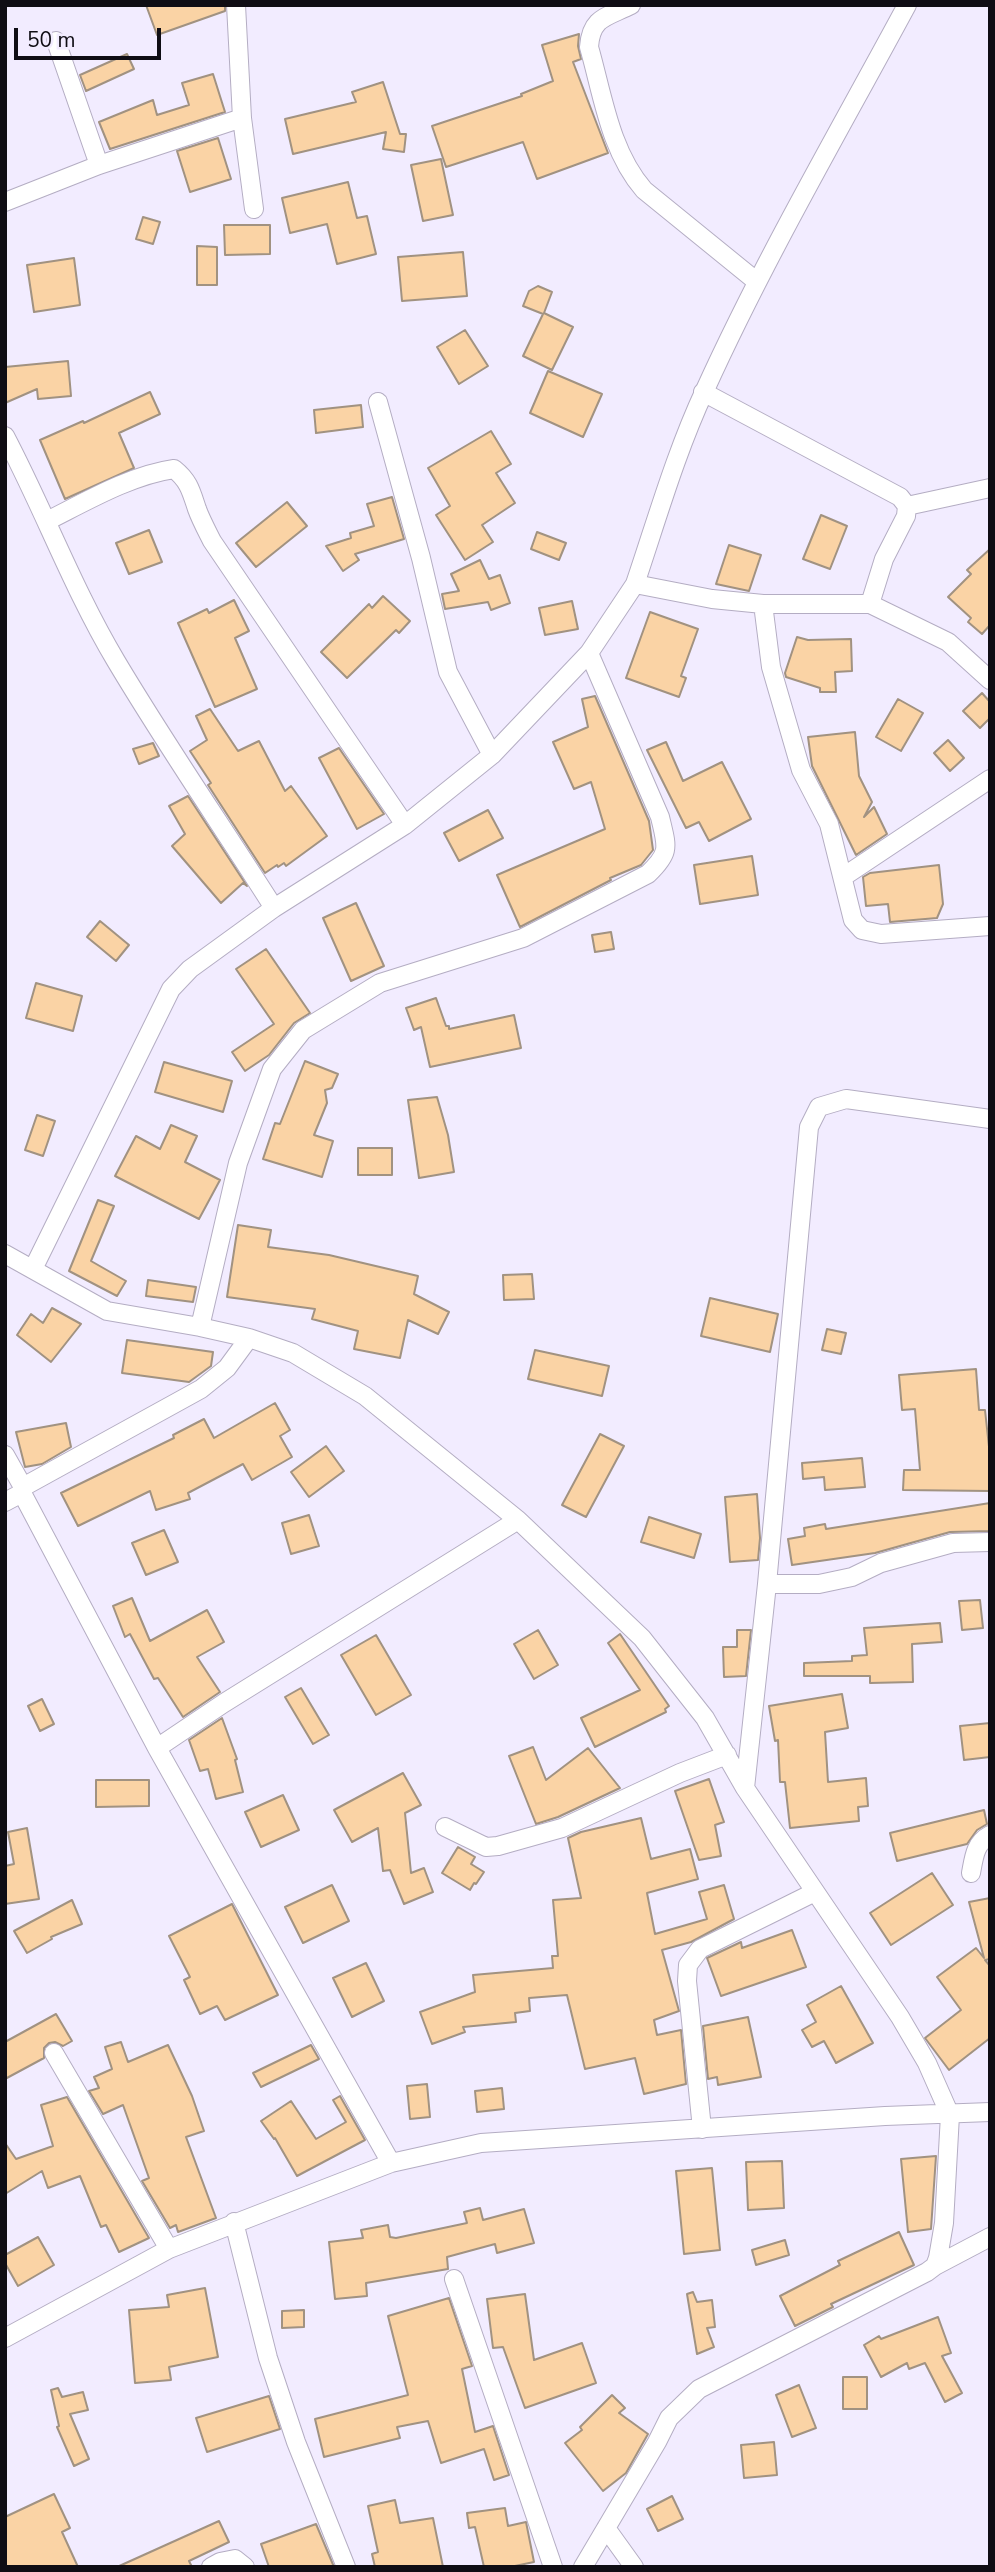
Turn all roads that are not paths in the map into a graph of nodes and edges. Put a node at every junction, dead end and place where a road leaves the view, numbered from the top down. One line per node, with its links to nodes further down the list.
1 (236, 5): 5 (street)
2 (631, 5): 9 (street)
3 (907, 5): 9 (street)
4 (57, 41): 6 (street)
5 (242, 118): 6 (street); 8 (street)
6 (99, 165): 7 (street)
7 (5, 202)
8 (254, 209)
9 (756, 281): 10 (street)
10 (703, 392): 14 (street); 16 (street)
11 (378, 402): 21 (street)
12 (5, 436): 15 (street)
13 (990, 488): 14 (street)
14 (907, 506): 18 (street)
15 (47, 521): 23 (street); 25 (street)
16 (635, 584): 17 (street); 19 (street)
17 (763, 604): 18 (street); 24 (street)
18 (870, 604): 20 (street)
19 (589, 653): 21 (street); 30 (street)
20 (990, 680)
21 (492, 755): 23 (street)
22 (990, 779): 24 (street)
23 (405, 825): 25 (street)
24 (844, 877): 26 (street)
25 (274, 908): 29 (street)
26 (990, 926)
27 (990, 1119): 37 (street)
28 (5, 1254): 29 (street)
29 (33, 1269): 30 (street)
30 (200, 1326): 31 (street)
31 (249, 1338): 33 (street); 35 (street)
32 (5, 1455): 33 (street)
33 (23, 1490): 34 (street); 38 (street)
34 (5, 1502)
35 (518, 1520): 38 (street); 39 (street)
36 (990, 1542): 37 (street)
37 (767, 1584): 40 (street)
38 (157, 1748): 49 (street)
39 (727, 1755): 40 (street); 41 (street)
40 (746, 1788): 44 (street)
41 (445, 1827)
42 (990, 1835): 43 (street)
43 (971, 1873)
44 (815, 1892): 47 (street); 48 (street)
45 (54, 2053): 52 (street)
46 (990, 2112): 47 (street)
47 (950, 2115): 48 (street); 53 (street)
48 (702, 2129): 49 (street)
49 (391, 2163): 50 (street)
50 (234, 2222): 52 (street); 59 (street)
51 (990, 2236): 53 (street)
52 (169, 2249): 55 (street)
53 (935, 2266): 56 (street)
54 (454, 2279): 60 (street)
55 (5, 2338)
56 (606, 2528): 61 (street); 62 (street)
57 (211, 2567): 58 (street)
58 (244, 2567)
59 (346, 2567)
60 (553, 2567)
61 (583, 2567)
62 (634, 2567)

